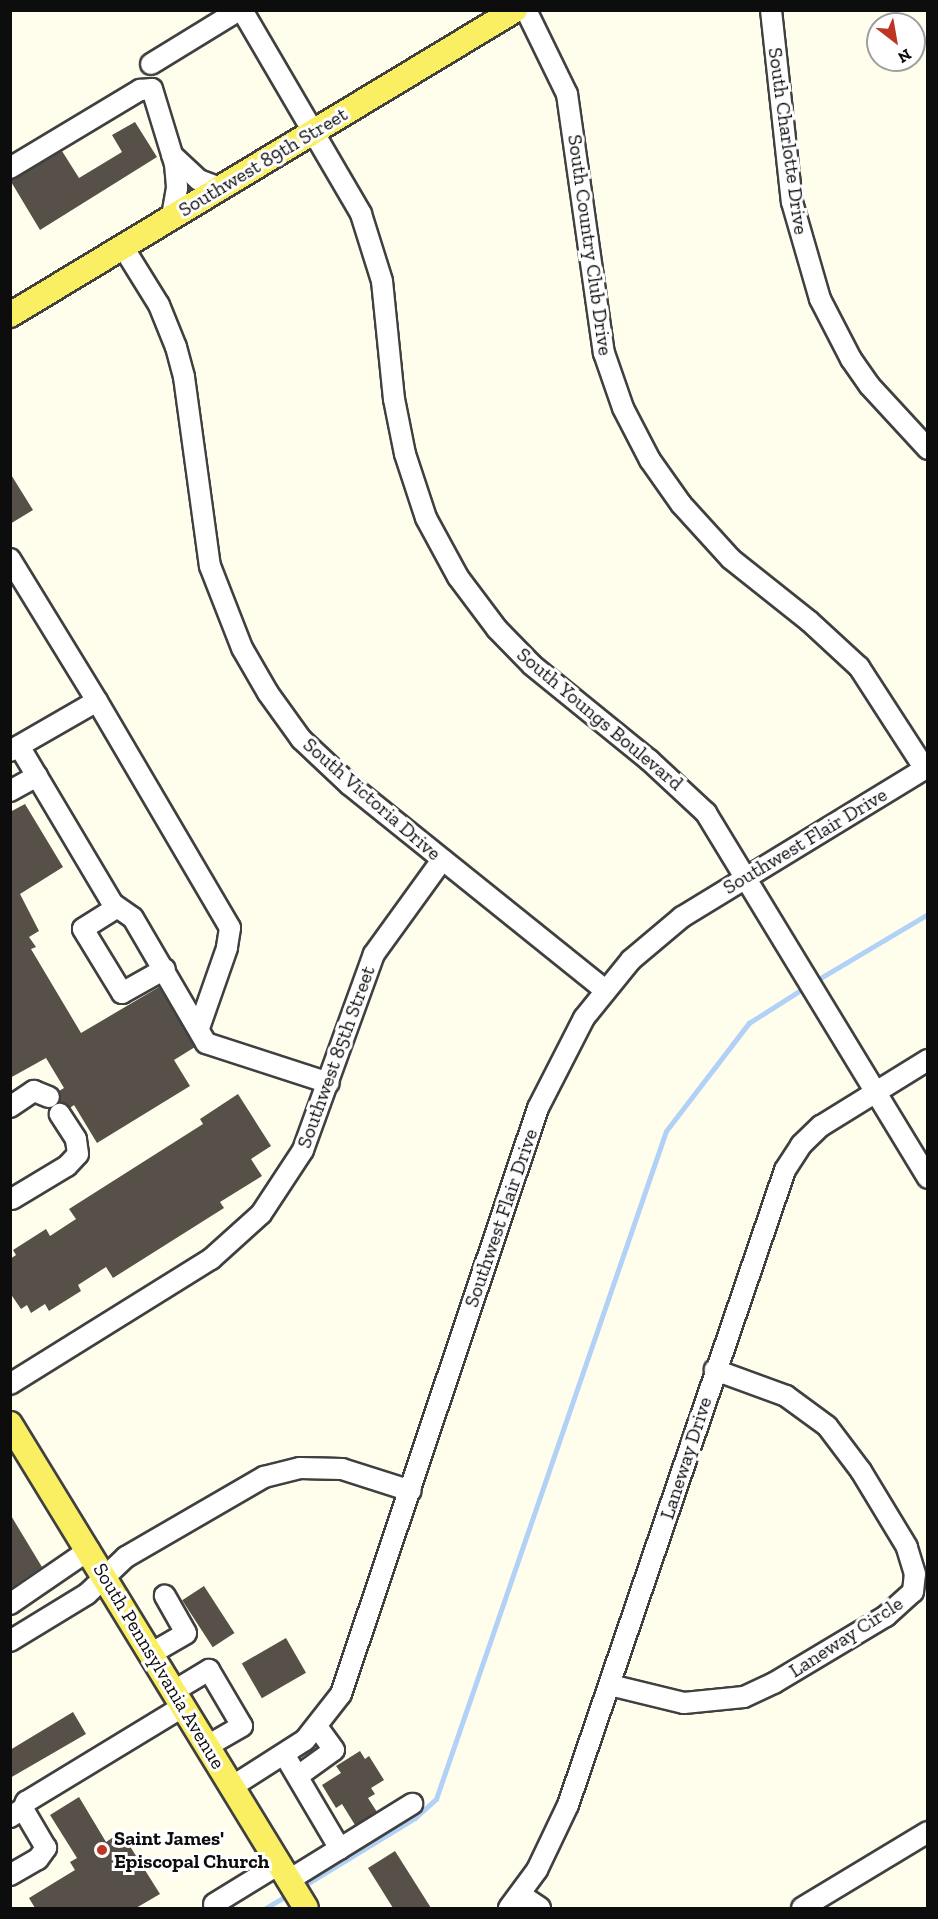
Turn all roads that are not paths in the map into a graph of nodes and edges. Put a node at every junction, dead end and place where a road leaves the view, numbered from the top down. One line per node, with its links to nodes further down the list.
1 (240, 10): 5 (street); 6 (street, South Youngs Boulevard)
2 (515, 10): 6 (main road, Southwest 89th Street)
3 (526, 10): 17 (street, South Country Club Drive)
4 (771, 10): 13 (street, South Charlotte Drive)
5 (151, 64)
6 (314, 132): 9 (main road, Southwest 89th Street); 21 (street, South Youngs Boulevard)
7 (172, 154): 8 (street); 9 (street); 10 (street)
8 (10, 168)
9 (220, 188): 10 (main road, Southwest 89th Street)
10 (172, 216): 11 (main road, Southwest 89th Street)
11 (123, 247): 12 (main road, Southwest 89th Street); 20 (street, South Victoria Drive)
12 (10, 315)
13 (927, 449)
14 (10, 559): 15 (street)
15 (97, 701): 16 (street); 25 (street)
16 (15, 749): 18 (street)
17 (926, 768): 21 (street, Southwest Flair Drive)
18 (37, 776): 19 (street); 22 (street)
19 (10, 791)
20 (442, 860): 24 (street, South Victoria Drive); 27 (street, Southwest 85th Street)
21 (747, 876): 24 (street, Southwest Flair Drive); 28 (street, South Youngs Boulevard)
22 (116, 908): 23 (street); 23 (street)
23 (165, 969): 25 (street)
24 (605, 990): 37 (street, Southwest Flair Drive)
25 (199, 1028): 27 (street)
26 (927, 1060): 28 (street, Laneway Drive)
27 (328, 1083): 35 (street, Southwest 85th Street)
28 (876, 1092): 32 (street, South Youngs Boulevard); 34 (street, Laneway Drive)
29 (50, 1096): 30 (street)
30 (10, 1107)
31 (60, 1114): 33 (street)
32 (927, 1178)
33 (11, 1199)
34 (715, 1370): 44 (street, Laneway Drive); 44 (street, Laneway Circle)
35 (10, 1384)
36 (10, 1424): 38 (main road, South Pennsylvania Avenue)
37 (411, 1491): 39 (street); 46 (street, Southwest Flair Drive)
38 (89, 1550): 39 (main road, South Pennsylvania Avenue); 41 (street)
39 (105, 1577): 42 (street); 43 (main road, South Pennsylvania Avenue)
40 (165, 1596): 43 (street)
41 (10, 1604)
42 (10, 1641)
43 (152, 1653): 45 (main road, South Pennsylvania Avenue)
44 (610, 1685): 57 (street, Laneway Drive)
45 (179, 1698): 47 (main road, South Pennsylvania Avenue); 47 (street); 52 (street)
46 (318, 1728): 48 (street, Southwest Flair Drive); 49 (street)
47 (208, 1746): 50 (main road, South Pennsylvania Avenue)
48 (284, 1754): 49 (street); 50 (street, Southwest Flair Drive)
49 (297, 1776): 54 (street)
50 (232, 1786): 55 (main road, South Pennsylvania Avenue)
51 (412, 1804): 54 (street)
52 (17, 1813): 56 (street)
53 (927, 1832): 61 (street)
54 (340, 1849): 55 (street)
55 (284, 1872): 58 (street); 59 (main road, South Pennsylvania Avenue)
56 (10, 1875)
57 (515, 1901): 60 (street)
58 (214, 1904)
59 (306, 1908)
60 (540, 1908)
61 (802, 1908)

